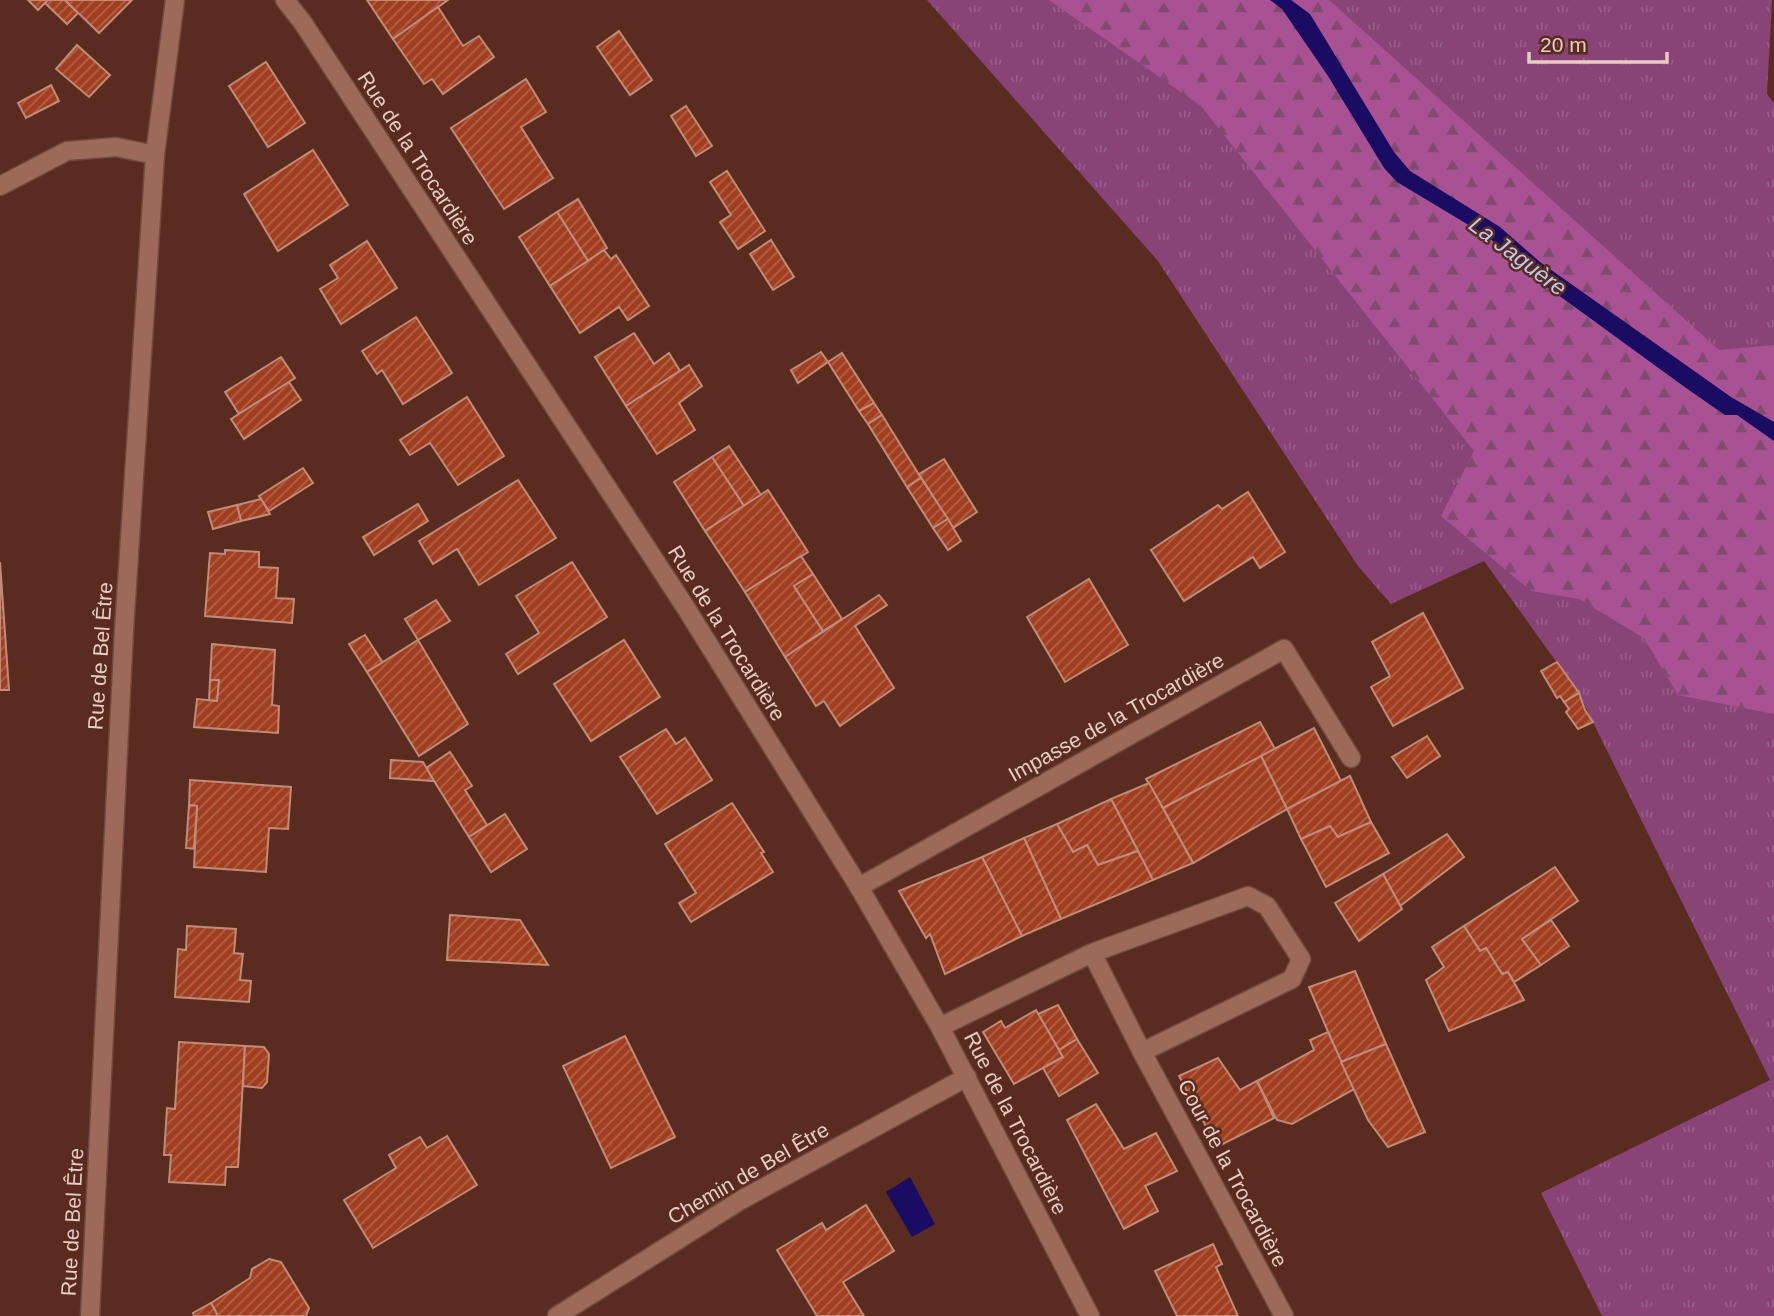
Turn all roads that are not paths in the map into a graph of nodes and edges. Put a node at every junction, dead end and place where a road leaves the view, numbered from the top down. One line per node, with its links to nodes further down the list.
1 (175, 0): 3 (street, Rue de Bel Être)
2 (285, 0): 6 (street, Rue de la Trocardière)
3 (155, 155): 4 (street); 11 (street, Rue de Bel Être)
4 (0, 186)
5 (1351, 758): 6 (street, Impasse de la Trocardière)
6 (859, 887): 8 (street, Rue de la Trocardière)
7 (1092, 953): 8 (street); 9 (street, Cour de la Trocardière); 9 (street)
8 (940, 1027): 10 (street, Rue de la Trocardière)
9 (1142, 1052): 14 (street, Cour de la Trocardière)
10 (967, 1076): 12 (street, Chemin de Bel Être); 13 (street, Rue de la Trocardière)
11 (90, 1316)
12 (557, 1316)
13 (1090, 1316)
14 (1284, 1316)

